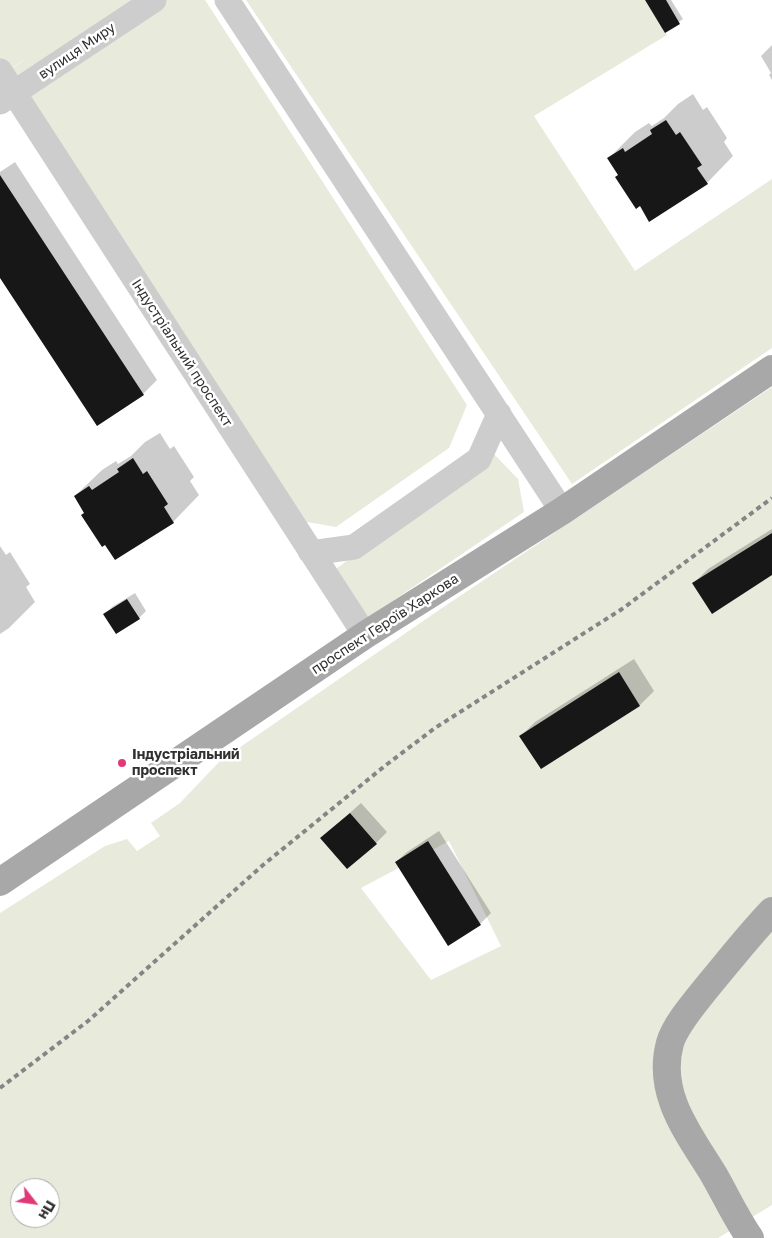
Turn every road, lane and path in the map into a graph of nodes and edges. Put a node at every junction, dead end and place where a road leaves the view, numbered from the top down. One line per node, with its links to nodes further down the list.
1 (154, 0): 4 (street, вулиця Миру)
2 (227, 0): 6 (street)
3 (0, 72): 4 (street, Індустріальний проспект)
4 (7, 98): 8 (street, Індустріальний проспект)
5 (772, 369): 7 (main road, проспект Героїв Харкова)
6 (499, 414): 7 (street); 8 (street)
7 (562, 510): 9 (main road, проспект Героїв Харкова)
8 (310, 551): 9 (street, Індустріальний проспект)
9 (365, 635): 10 (main road, проспект Героїв Харкова)
10 (0, 882)
11 (772, 911): 12 (main road)
12 (742, 1236)

